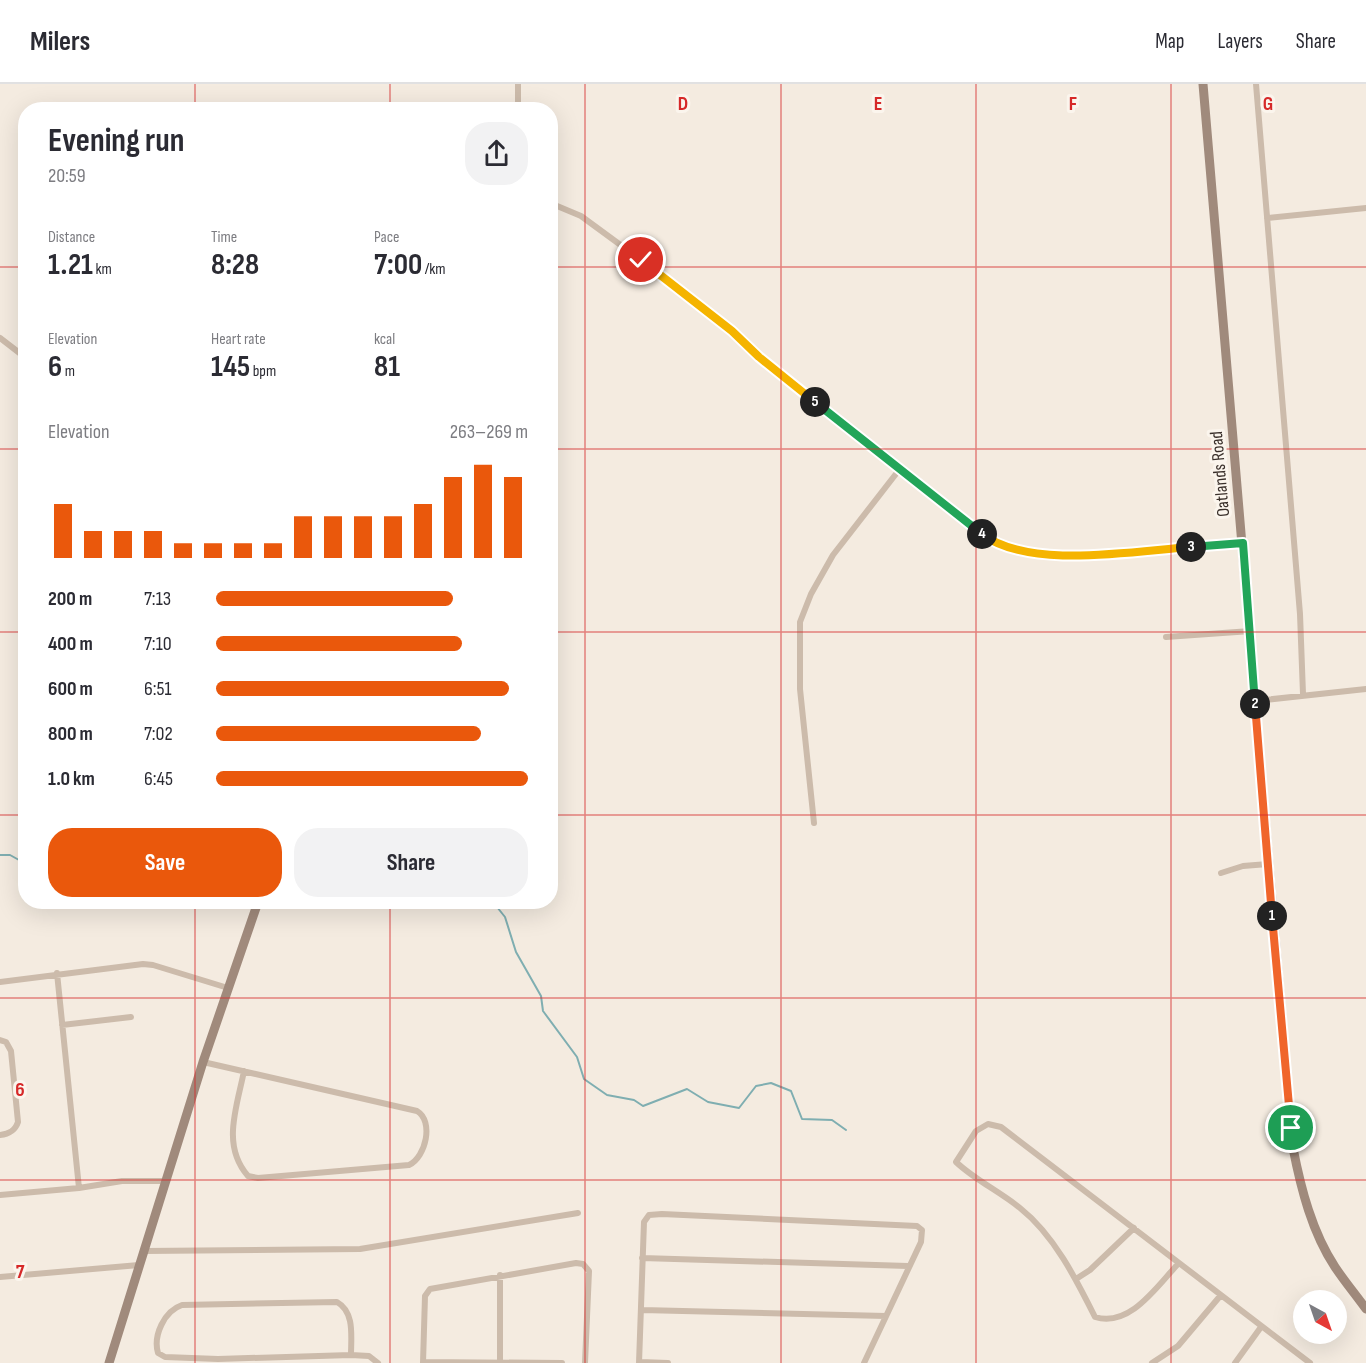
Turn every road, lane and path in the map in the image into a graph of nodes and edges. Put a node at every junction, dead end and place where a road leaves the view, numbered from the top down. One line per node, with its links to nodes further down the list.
1 (518, 84): 4 (street)
2 (1203, 84): 11 (street, Oatlands Road)
3 (1256, 84): 7 (street)
4 (518, 102)
5 (558, 206): 10 (street)
6 (1366, 208): 7 (street)
7 (1267, 218): 15 (street)
8 (0, 338): 9 (street)
9 (18, 352)
10 (899, 470): 11 (street); 17 (street)
11 (1243, 543): 12 (street, Oatlands Road)
12 (1251, 632): 13 (street); 16 (street, Oatlands Road)
13 (1166, 637)
14 (1366, 689): 15 (street)
15 (1303, 694): 16 (street)
16 (1255, 701): 18 (street, Oatlands Road)
17 (814, 823)
18 (1268, 864): 19 (street); 44 (street, Oatlands Road)
19 (1221, 873)
20 (256, 909): 23 (street)
21 (57, 973): 22 (street); 23 (street); 25 (street)
22 (0, 981)
23 (228, 988): 27 (street)
24 (131, 1017): 25 (street)
25 (62, 1026): 31 (street)
26 (0, 1040): 29 (street)
27 (203, 1062): 28 (street); 30 (street)
28 (244, 1071): 28 (street)
29 (0, 1135)
30 (167, 1181): 31 (street); 35 (street)
31 (80, 1188): 32 (street)
32 (0, 1195)
33 (578, 1213): 35 (street)
34 (1134, 1228): 37 (street); 42 (street); 42 (street)
35 (144, 1251): 38 (street)
36 (642, 1258): 39 (street); 39 (street); 45 (street)
37 (1178, 1264): 42 (street); 43 (street)
38 (139, 1265): 41 (street); 53 (street)
39 (908, 1266): 46 (street)
40 (500, 1275): 50 (street); 51 (street); 56 (street)
41 (0, 1277)
42 (1076, 1280)
43 (1221, 1295): 47 (street); 59 (street)
44 (1366, 1309)
45 (642, 1310): 46 (street); 52 (street)
46 (886, 1316): 58 (street)
47 (1261, 1328): 60 (street); 61 (street)
48 (351, 1355): 49 (street); 49 (street); 54 (street)
49 (218, 1361)
50 (423, 1362): 51 (street)
51 (500, 1362): 55 (street)
52 (640, 1362): 57 (street)
53 (109, 1363)
54 (378, 1363)
55 (562, 1363)
56 (585, 1363)
57 (668, 1363)
58 (864, 1363)
59 (1152, 1363)
60 (1235, 1363)
61 (1310, 1363)

